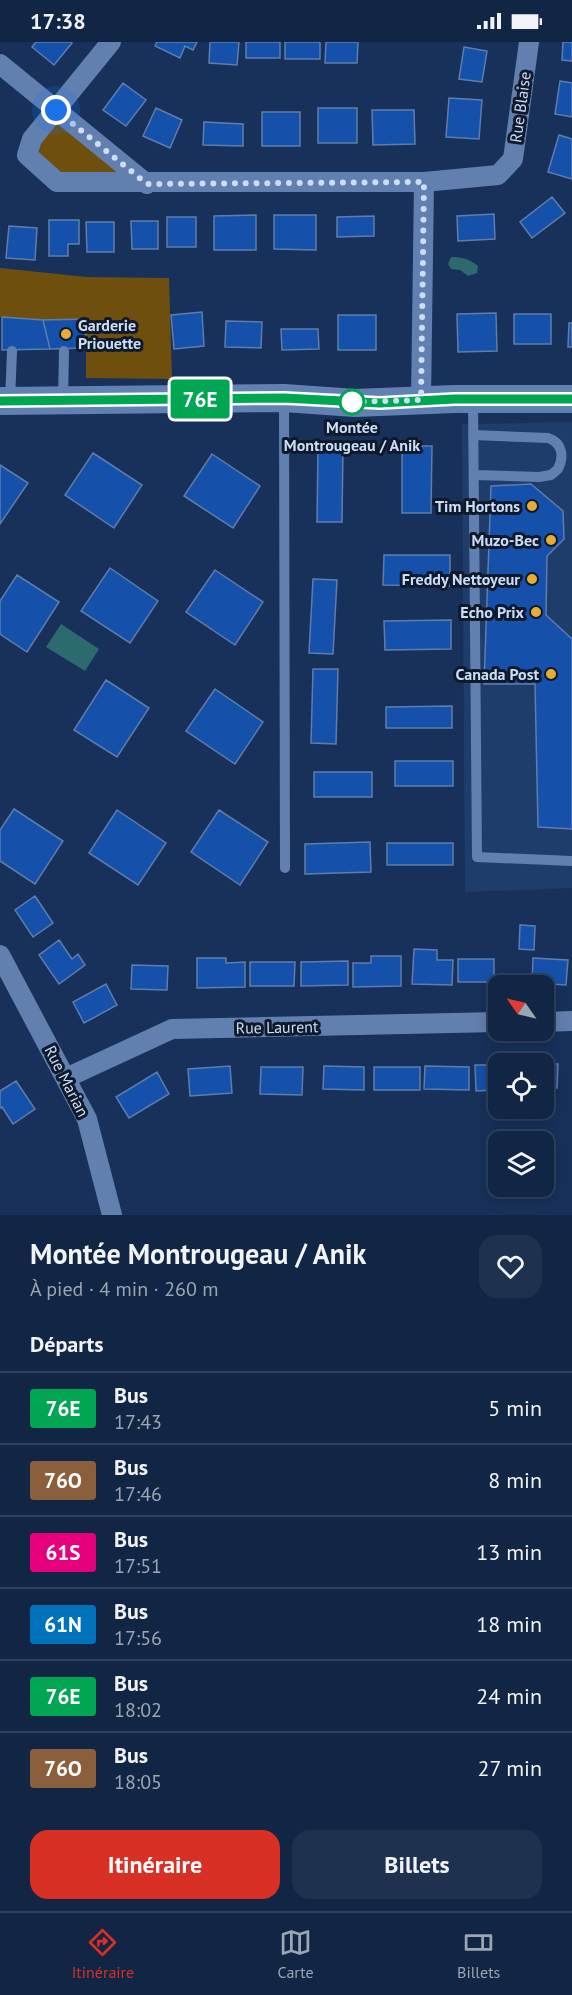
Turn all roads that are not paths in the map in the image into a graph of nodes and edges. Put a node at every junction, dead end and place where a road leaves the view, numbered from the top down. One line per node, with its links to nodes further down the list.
1 (111, 42): 4 (street, Rue Blaise)
2 (529, 42): 5 (street, Rue Blaise)
3 (0, 64): 4 (street)
4 (56, 110): 6 (street); 6 (street, Rue Blaise)
5 (424, 182): 6 (street, Rue Blaise); 13 (street)
6 (147, 184)
7 (12, 351): 14 (lane)
8 (64, 351): 12 (lane)
9 (284, 398): 12 (street); 13 (street); 18 (lane)
10 (473, 399): 11 (street); 13 (street); 15 (lane)
11 (572, 399)
12 (63, 400): 14 (street)
13 (421, 400)
14 (5, 401)
15 (473, 435): 16 (lane); 16 (lane)
16 (474, 475): 17 (lane)
17 (572, 861)
18 (285, 868)
19 (0, 955): 23 (street, Rue Marian)
20 (572, 1021): 22 (street)
21 (488, 1022): 23 (street, Rue Laurent)
22 (554, 1022)
23 (66, 1078): 24 (street, Rue Marian)
24 (112, 1215)

